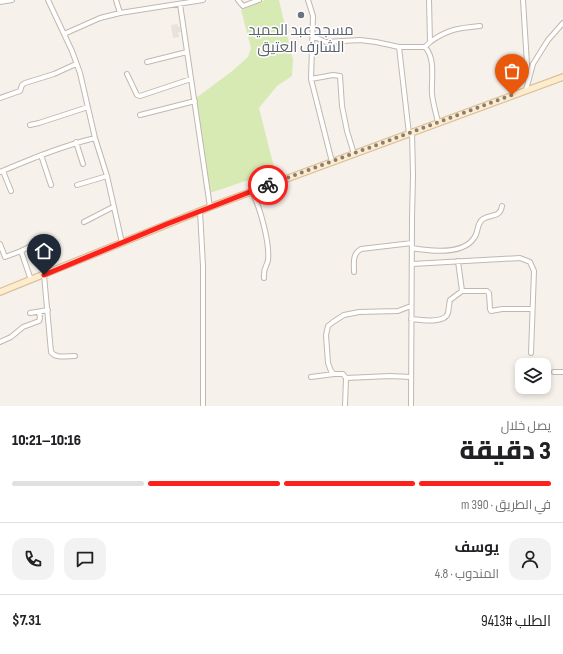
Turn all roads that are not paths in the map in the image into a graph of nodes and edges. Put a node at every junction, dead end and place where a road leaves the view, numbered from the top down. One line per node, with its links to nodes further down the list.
1 (12, 0): 11 (street)
2 (48, 0): 16 (street)
3 (116, 0): 13 (street)
4 (204, 0): 10 (street)
5 (238, 0): 6 (street)
6 (259, 0)
7 (308, 0): 17 (street)
8 (428, 0): 18 (street)
9 (523, 0): 28 (street)
10 (197, 1): 12 (street)
11 (0, 2)
12 (180, 4): 13 (street); 21 (street)
13 (120, 13): 16 (street)
14 (563, 23): 28 (street)
15 (480, 26): 18 (street)
16 (64, 34): 23 (street)
17 (312, 36): 19 (street); 27 (street)
18 (430, 42): 20 (street)
19 (399, 47): 20 (street); 36 (street)
20 (425, 47): 34 (street)
21 (187, 52): 22 (street); 26 (street)
22 (147, 62)
23 (76, 64): 30 (street); 32 (street)
24 (127, 74): 26 (street)
25 (563, 77): 29 (main road)
26 (192, 79): 31 (street)
27 (311, 79): 39 (street); 41 (street)
28 (528, 80): 29 (street)
29 (526, 90): 34 (main road)
30 (0, 98)
31 (195, 100): 33 (street); 51 (street)
32 (88, 107): 35 (street); 37 (street)
33 (140, 116)
34 (438, 122): 36 (main road)
35 (30, 124)
36 (410, 133): 39 (main road); 55 (street)
37 (95, 138): 38 (street); 44 (street)
38 (76, 142): 40 (street); 42 (street)
39 (354, 154): 41 (main road)
40 (41, 155): 43 (street); 45 (street)
41 (332, 162): 48 (main road)
42 (83, 164)
43 (2, 171): 47 (street)
44 (107, 176): 46 (street); 50 (street)
45 (51, 185)
46 (77, 185)
47 (11, 191)
48 (252, 192): 51 (main road); 65 (street)
49 (502, 206): 58 (street)
50 (113, 207): 53 (street); 54 (street)
51 (210, 208): 52 (main road)
52 (200, 211): 54 (main road); 84 (street)
53 (84, 222)
54 (122, 243): 64 (main road)
55 (412, 243): 58 (street); 63 (street)
56 (0, 244): 60 (street)
57 (31, 246): 59 (street)
58 (412, 248): 62 (street)
59 (22, 251): 60 (street); 66 (street)
60 (2, 257)
61 (458, 261): 62 (street); 67 (street); 70 (street)
62 (412, 264): 69 (street)
63 (354, 272)
64 (44, 275): 66 (main road); 71 (street)
65 (264, 278)
66 (31, 280): 68 (main road)
67 (462, 291): 70 (street); 74 (street)
68 (0, 292)
69 (412, 306): 74 (street); 80 (street)
70 (532, 309): 76 (street)
71 (48, 310): 72 (street); 77 (street)
72 (39, 312): 73 (street); 75 (street)
73 (30, 313)
74 (412, 319): 82 (street)
75 (0, 342)
76 (531, 353)
77 (75, 356)
78 (554, 372): 79 (street)
79 (563, 372)
80 (334, 374): 81 (street); 83 (street)
81 (311, 377)
82 (411, 377): 83 (street); 86 (street)
83 (346, 378): 85 (street)
84 (203, 406)
85 (345, 406)
86 (411, 406)

